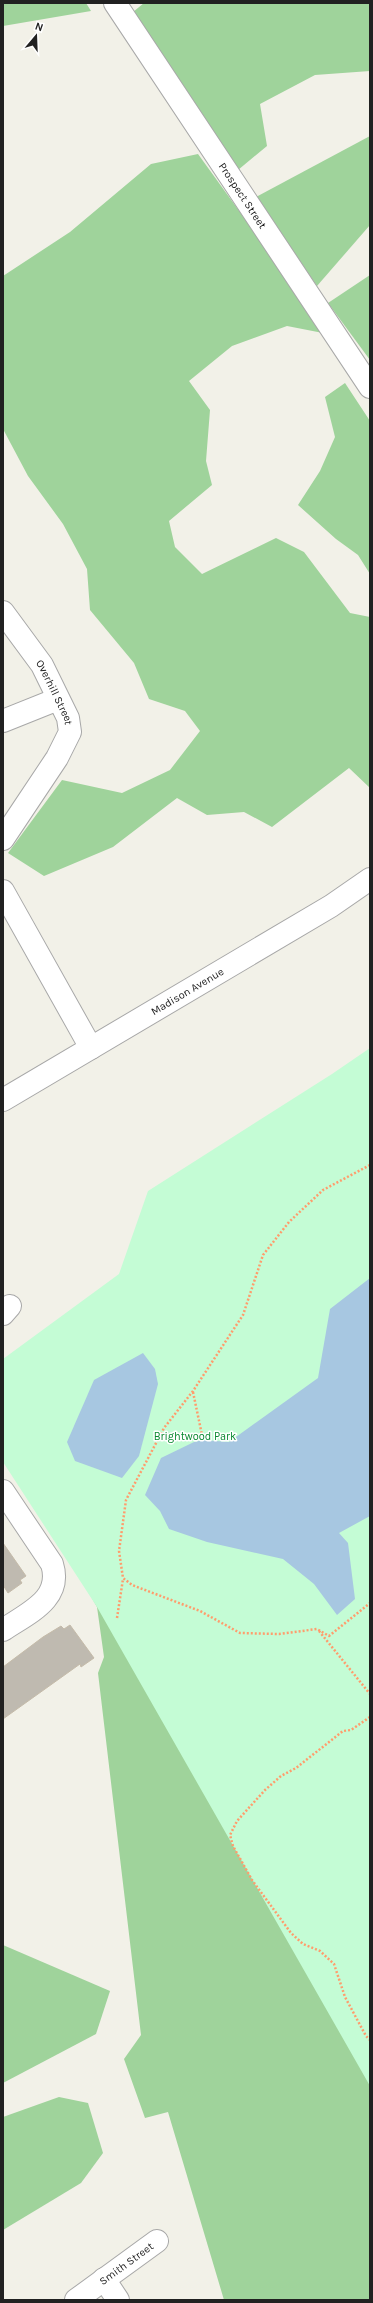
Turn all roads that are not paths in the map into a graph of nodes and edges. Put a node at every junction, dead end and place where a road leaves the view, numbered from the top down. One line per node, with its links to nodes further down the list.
1 (115, 3): 2 (street, Prospect Street)
2 (370, 387)
3 (3, 612): 4 (street, Overhill Street)
4 (58, 699): 5 (street); 6 (street, Overhill Street)
5 (3, 721)
6 (3, 839)
7 (370, 879): 9 (street, Madison Avenue)
8 (3, 891): 9 (street)
9 (91, 1048): 10 (street, Madison Avenue)
10 (3, 1100)
11 (3, 1491): 12 (street)
12 (3, 1630)
13 (157, 2241): 14 (street, Smith Street)
14 (104, 2279): 15 (street, Smith Street); 16 (street)
15 (76, 2300)
16 (118, 2300)

